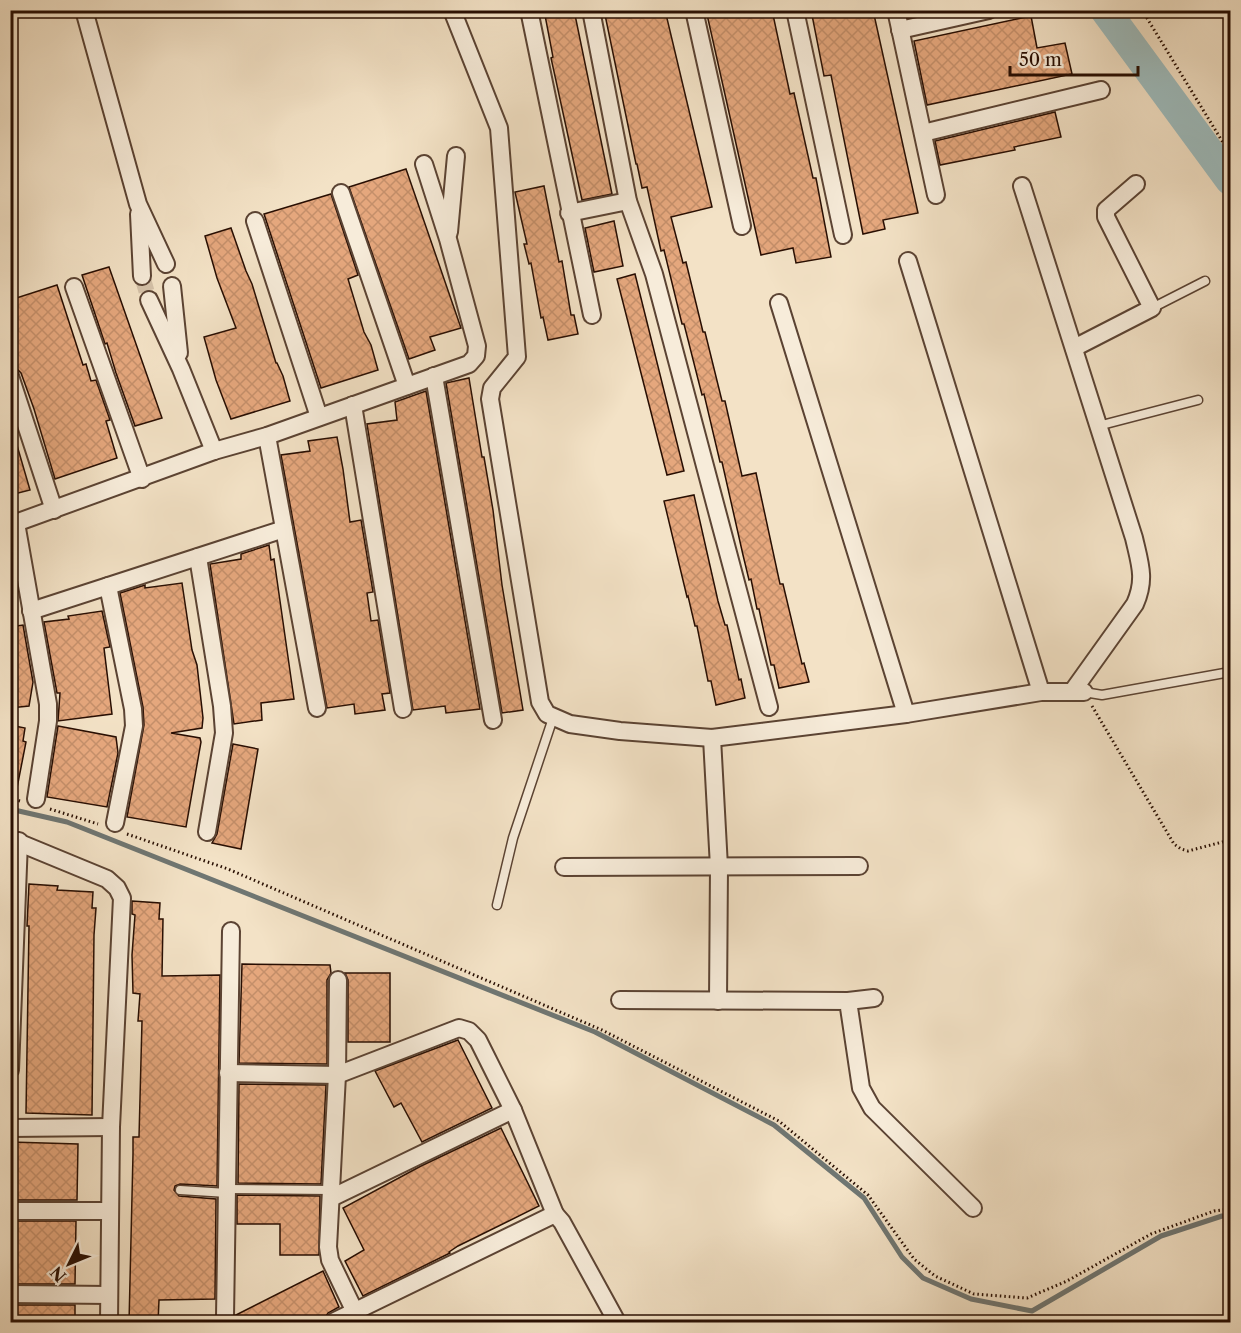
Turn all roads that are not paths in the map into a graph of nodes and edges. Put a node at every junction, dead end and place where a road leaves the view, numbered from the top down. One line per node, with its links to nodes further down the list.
1 (84, 10): 19 (street)
2 (452, 10): 60 (street)
3 (529, 10): 20 (street)
4 (591, 10): 18 (street)
5 (694, 10): 22 (street)
6 (795, 10): 23 (street)
7 (896, 10): 9 (street)
8 (989, 10): 9 (street)
9 (900, 30): 11 (street)
10 (1101, 90): 11 (street)
11 (923, 133): 17 (street)
12 (456, 156): 24 (street)
13 (423, 164): 24 (street)
14 (1136, 184): 33 (street)
15 (1022, 186): 35 (street)
16 (341, 193): 39 (street)
17 (936, 195)
18 (628, 201): 20 (street); 56 (street)
19 (138, 204): 26 (street); 27 (street)
20 (569, 213): 34 (street)
21 (255, 221): 42 (street)
22 (742, 226)
23 (843, 235)
24 (448, 239): 38 (street)
25 (908, 261): 54 (street)
26 (166, 264)
27 (142, 276)
28 (1205, 281): 33 (lane)
29 (172, 286): 36 (street)
30 (74, 287): 46 (street)
31 (149, 300): 36 (street)
32 (779, 303): 59 (street)
33 (1152, 308): 35 (street)
34 (591, 315)
35 (1074, 348): 43 (street)
36 (181, 369): 45 (street)
37 (10, 376): 47 (street)
38 (434, 376): 39 (street); 61 (street)
39 (407, 386): 41 (street)
40 (1198, 400): 43 (lane)
41 (353, 405): 42 (street); 58 (street)
42 (319, 417): 44 (street)
43 (1098, 426): 55 (street)
44 (267, 436): 45 (street); 49 (street)
45 (214, 452): 46 (street)
46 (142, 479): 47 (street)
47 (54, 510): 48 (street)
48 (13, 524): 52 (street)
49 (284, 529): 50 (street); 57 (street)
50 (198, 557): 51 (street); 65 (street)
51 (108, 586): 52 (street); 64 (street)
52 (31, 611): 63 (street)
53 (1230, 672): 55 (lane)
54 (1041, 692): 55 (street); 59 (street)
55 (1078, 692)
56 (769, 707)
57 (317, 708)
58 (403, 709)
59 (906, 714): 62 (street)
60 (554, 718): 62 (street); 70 (lane)
61 (493, 720)
62 (712, 738): 69 (street)
63 (33, 802)
64 (113, 826)
65 (207, 832)
66 (15, 840): 77 (street); 81 (street)
67 (860, 866): 69 (street)
68 (564, 867): 69 (street)
69 (719, 867): 75 (street)
70 (497, 905)
71 (231, 931): 78 (street)
72 (338, 980): 79 (street)
73 (874, 998): 76 (street)
74 (620, 1000): 75 (street)
75 (718, 1001): 76 (street)
76 (848, 1002): 86 (street)
77 (10, 1070)
78 (228, 1073): 79 (street); 84 (street)
79 (338, 1075): 80 (street); 85 (street)
80 (513, 1110): 85 (street); 89 (street)
81 (111, 1127): 82 (street); 88 (street)
82 (10, 1128)
83 (180, 1190): 84 (lane)
84 (227, 1191): 85 (lane); 94 (street)
85 (331, 1194): 92 (street)
86 (973, 1208)
87 (10, 1211): 88 (street)
88 (110, 1211): 91 (street)
89 (555, 1214): 92 (street); 96 (street)
90 (10, 1294): 91 (street)
91 (109, 1295): 93 (street)
92 (355, 1312): 95 (street)
93 (108, 1323)
94 (227, 1323)
95 (333, 1323)
96 (617, 1323)

